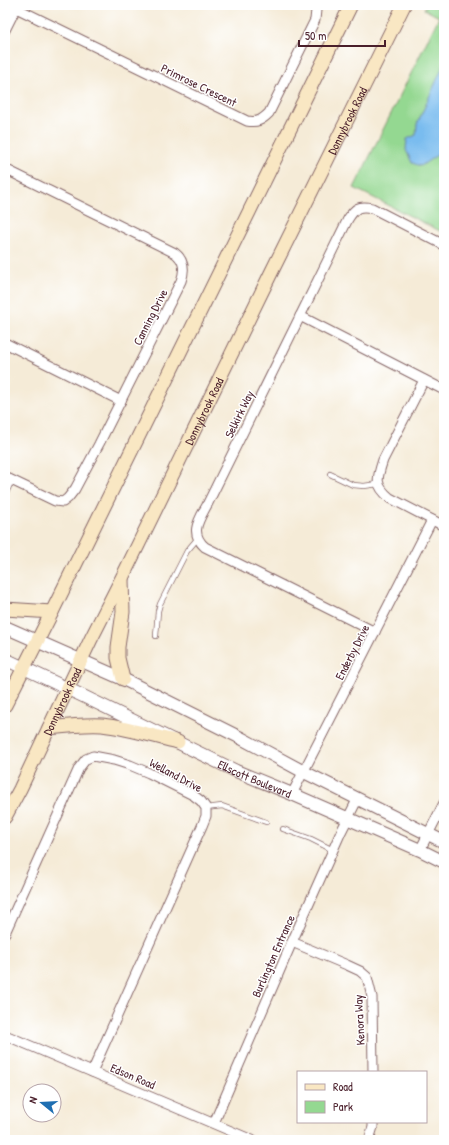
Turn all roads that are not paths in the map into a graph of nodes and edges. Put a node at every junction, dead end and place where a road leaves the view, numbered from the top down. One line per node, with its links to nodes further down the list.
1 (313, 5): 4 (street, Primrose Crescent)
2 (350, 5): 22 (main road)
3 (404, 5): 20 (main road, Donnybrook Road)
4 (13, 7): 5 (street)
5 (5, 30)
6 (5, 168): 12 (street, Canning Drive)
7 (444, 245): 8 (street, Selkirk Way)
8 (300, 316): 10 (street); 19 (street, Selkirk Way)
9 (5, 343): 12 (street)
10 (424, 380): 11 (street); 15 (street)
11 (444, 390)
12 (121, 401): 14 (street, Canning Drive)
13 (330, 474): 15 (lane)
14 (9, 478): 16 (lane)
15 (378, 484): 17 (street)
16 (5, 495)
17 (432, 520): 18 (street); 24 (street, Enderby Drive)
18 (444, 526)
19 (198, 538): 24 (street); 25 (lane)
20 (122, 578): 28 (main road, Donnybrook Road); 30 (main road)
21 (5, 609): 22 (main road)
22 (52, 612): 26 (main road)
23 (5, 627): 26 (street, Ellscott Boulevard)
24 (375, 632): 35 (street, Enderby Drive)
25 (156, 636)
26 (37, 641): 28 (street, Ellscott Boulevard); 29 (main road)
27 (5, 659): 29 (street, Ellscott Boulevard)
28 (81, 660): 30 (street, Ellscott Boulevard); 31 (main road, Donnybrook Road)
29 (24, 668): 31 (street, Ellscott Boulevard); 32 (main road)
30 (122, 679): 35 (street, Ellscott Boulevard)
31 (68, 689): 33 (main road, Donnybrook Road); 34 (street, Ellscott Boulevard)
32 (5, 705)
33 (49, 728): 34 (main road); 40 (main road, Donnybrook Road)
34 (178, 742): 36 (street, Ellscott Boulevard)
35 (304, 772): 36 (street, Enderby Drive); 37 (street, Ellscott Boulevard)
36 (292, 794): 41 (street, Ellscott Boulevard)
37 (357, 800): 41 (street, Burlington Entrance); 44 (street, Ellscott Boulevard)
38 (444, 803): 44 (street)
39 (206, 808): 42 (lane); 49 (street, Welland Drive); 53 (street, Welland Drive)
40 (5, 817)
41 (347, 818): 46 (street, Burlington Entrance); 47 (street, Ellscott Boulevard)
42 (266, 822)
43 (283, 828): 46 (lane)
44 (428, 834): 45 (street, Ellscott Boulevard); 47 (street)
45 (444, 842)
46 (333, 850): 50 (street, Burlington Entrance)
47 (420, 850): 48 (street, Ellscott Boulevard)
48 (444, 862)
49 (5, 933)
50 (292, 942): 52 (street, Kenora Way); 54 (street, Burlington Entrance)
51 (5, 1035): 53 (street, Edson Road)
52 (373, 1071)
53 (92, 1072): 54 (street, Edson Road)
54 (214, 1123): 56 (street, Edson Road)
55 (373, 1123): 57 (street)
56 (252, 1140)
57 (368, 1140)

